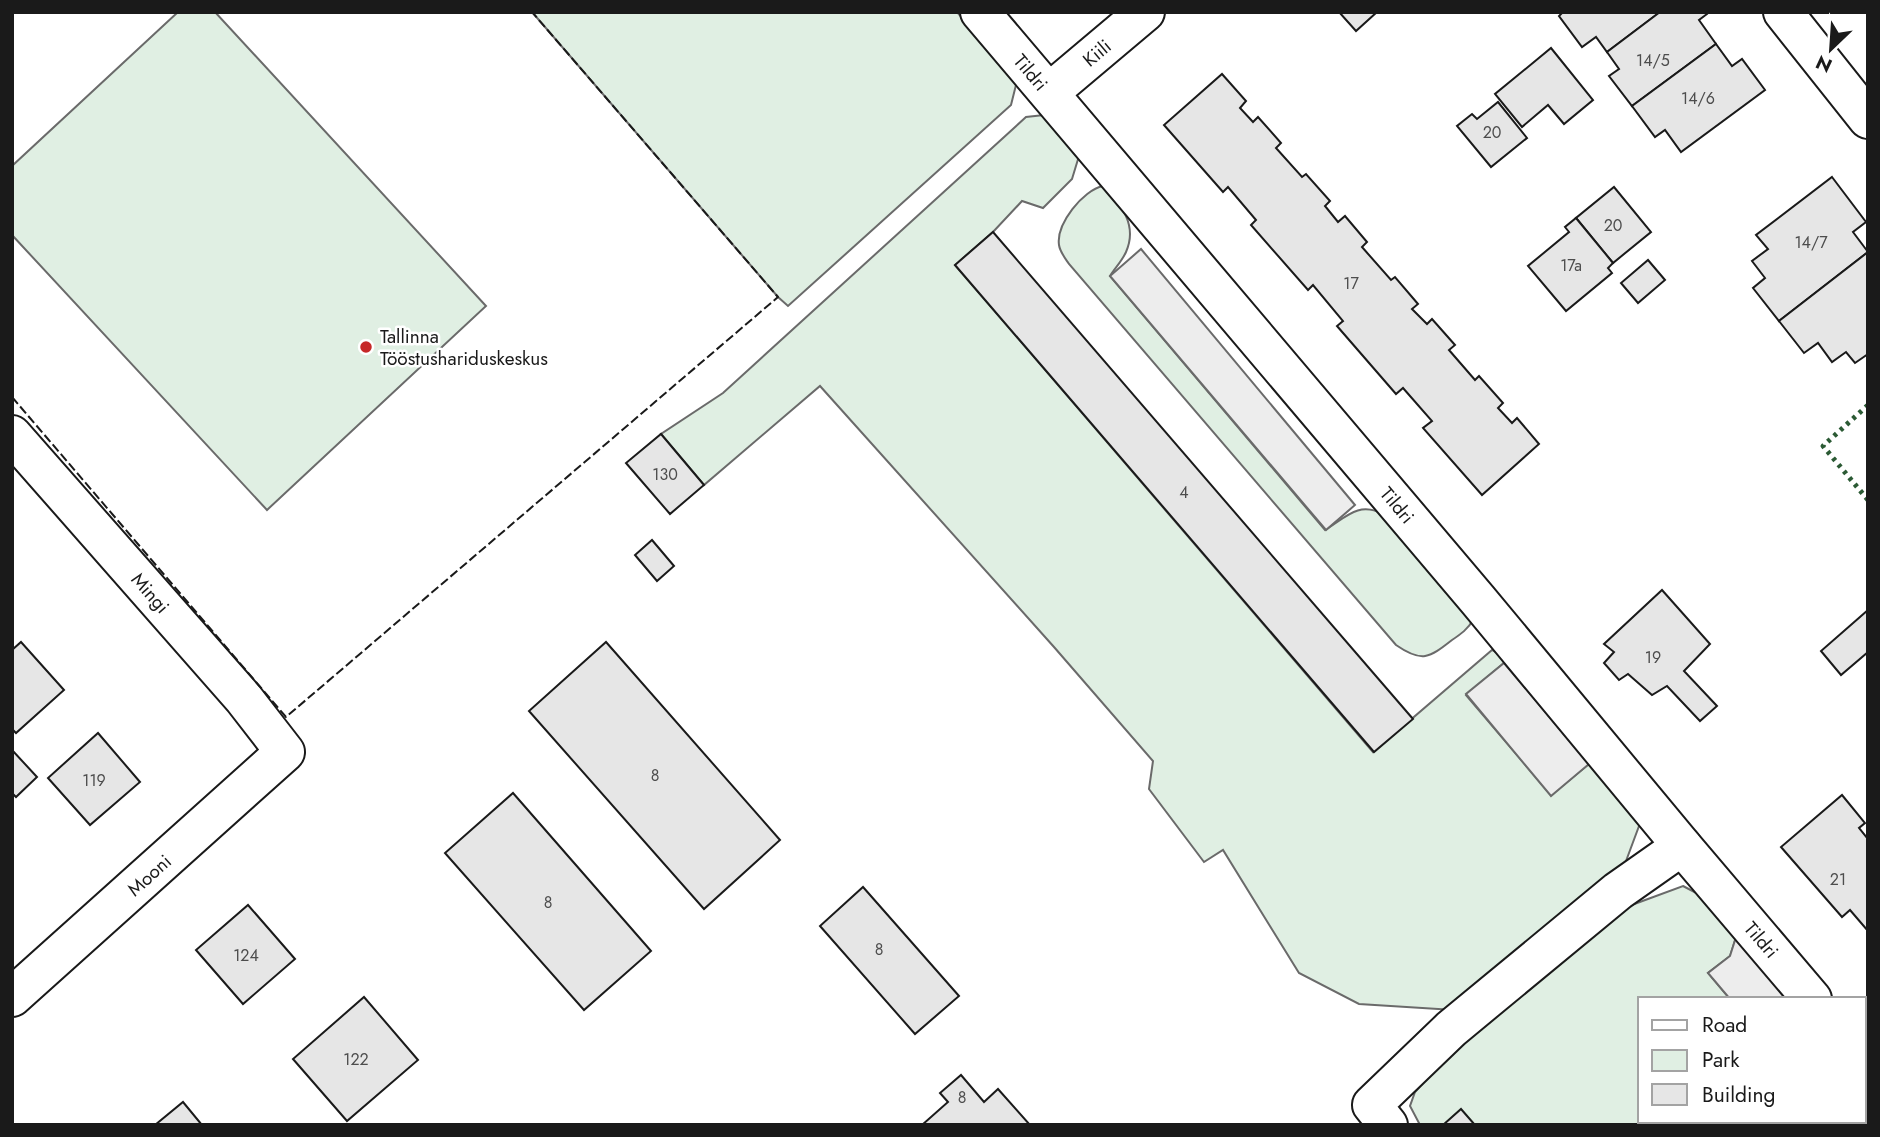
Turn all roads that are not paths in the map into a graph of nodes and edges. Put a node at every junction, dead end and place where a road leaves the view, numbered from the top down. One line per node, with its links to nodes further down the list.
1 (980, 12): 4 (street, Tildri)
2 (1145, 12): 4 (street, Kiili)
3 (1783, 12): 5 (street)
4 (1050, 92): 8 (street, Tildri)
5 (1868, 119)
6 (12, 435): 7 (street, Mingi)
7 (285, 752): 9 (street, Mooni)
8 (1682, 846): 10 (street, Tildri); 11 (street)
9 (12, 997)
10 (1810, 997)
11 (1388, 1125)

